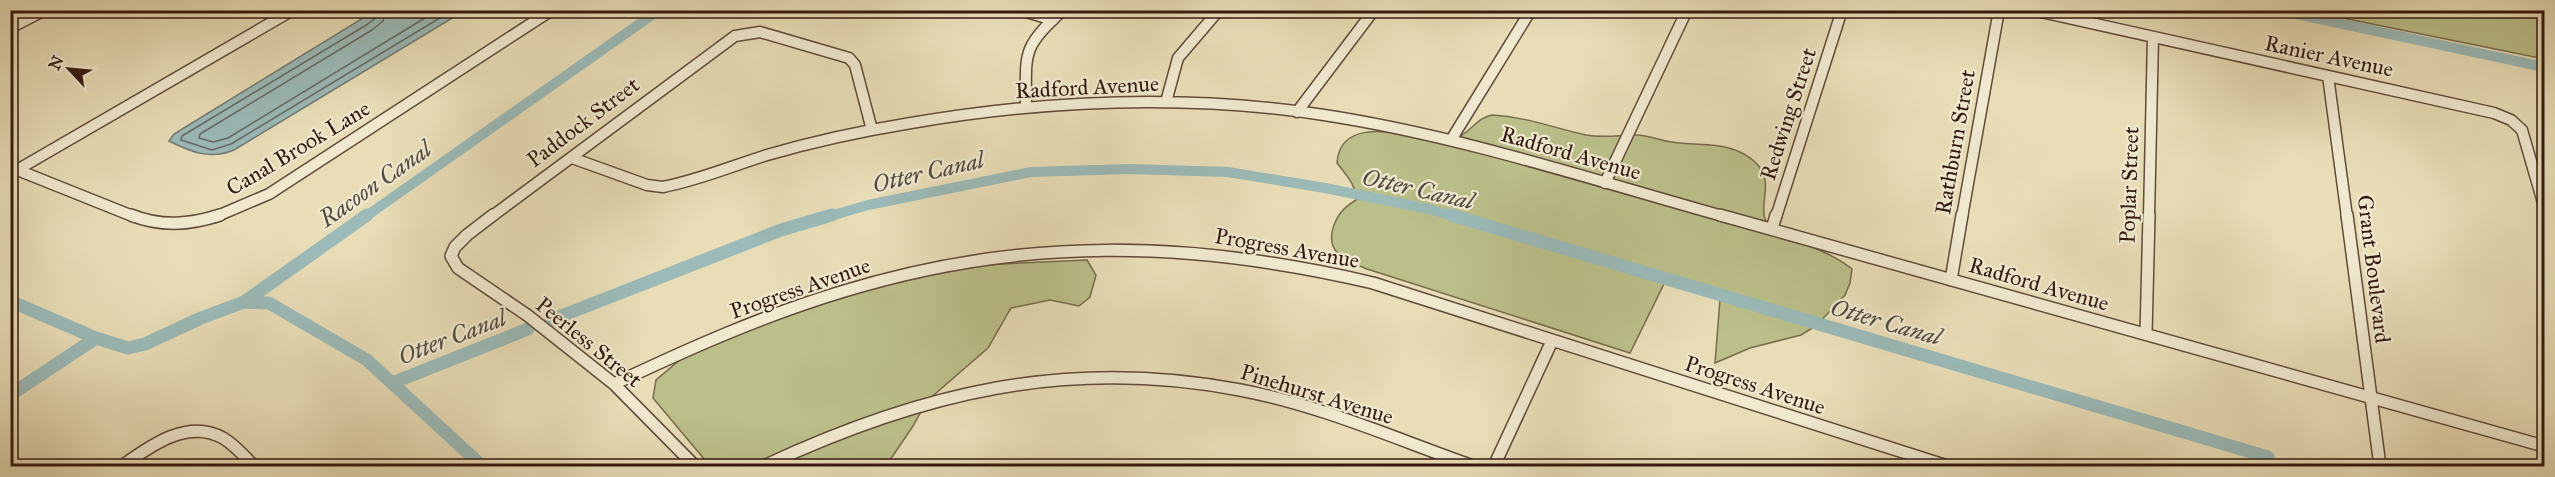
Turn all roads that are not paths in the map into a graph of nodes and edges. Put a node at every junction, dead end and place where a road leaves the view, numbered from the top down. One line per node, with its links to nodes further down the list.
1 (45, 10): 14 (street)
2 (292, 10): 23 (street)
3 (552, 10): 23 (street, Canal Brook Lane)
4 (1020, 10): 13 (street)
5 (1063, 10): 13 (street)
6 (1219, 10): 17 (street)
7 (1374, 10): 19 (street)
8 (1531, 10): 21 (street)
9 (1687, 10): 24 (street)
10 (1842, 10): 26 (street, Redwing Street)
11 (1999, 10): 28 (street, Rathburn Street)
12 (2033, 10): 15 (street, Ranier Avenue)
13 (1053, 20): 18 (street)
14 (10, 28)
15 (2153, 37): 16 (street, Ranier Avenue); 29 (street, Poplar Street)
16 (2328, 76): 25 (street, Ranier Avenue); 32 (street, Grant Boulevard)
17 (1166, 102): 18 (street, Radford Avenue); 19 (street, Radford Avenue)
18 (1026, 107): 20 (street, Radford Avenue)
19 (1297, 111): 21 (street, Radford Avenue)
20 (872, 130): 22 (street, Radford Avenue); 22 (street, Paddock Street)
21 (1451, 140): 24 (street, Radford Avenue)
22 (572, 158): 27 (street, Paddock Street)
23 (14, 168)
24 (1605, 183): 26 (street, Radford Avenue)
25 (2544, 206)
26 (1772, 229): 28 (street, Radford Avenue)
27 (451, 256): 31 (street, Peerless Street)
28 (1951, 280): 29 (street, Radford Avenue)
29 (2146, 334): 32 (street, Radford Avenue)
30 (1552, 341): 31 (street, Progress Avenue); 39 (street); 40 (street, Progress Avenue)
31 (614, 384): 36 (street, Peerless Street)
32 (2372, 398): 33 (street, Radford Avenue); 41 (street, Grant Boulevard)
33 (2544, 446)
34 (123, 466): 35 (street)
35 (254, 466)
36 (695, 466)
37 (764, 466): 38 (street, Pinehurst Avenue)
38 (1473, 466)
39 (1494, 466)
40 (1947, 466)
41 (2380, 466)

